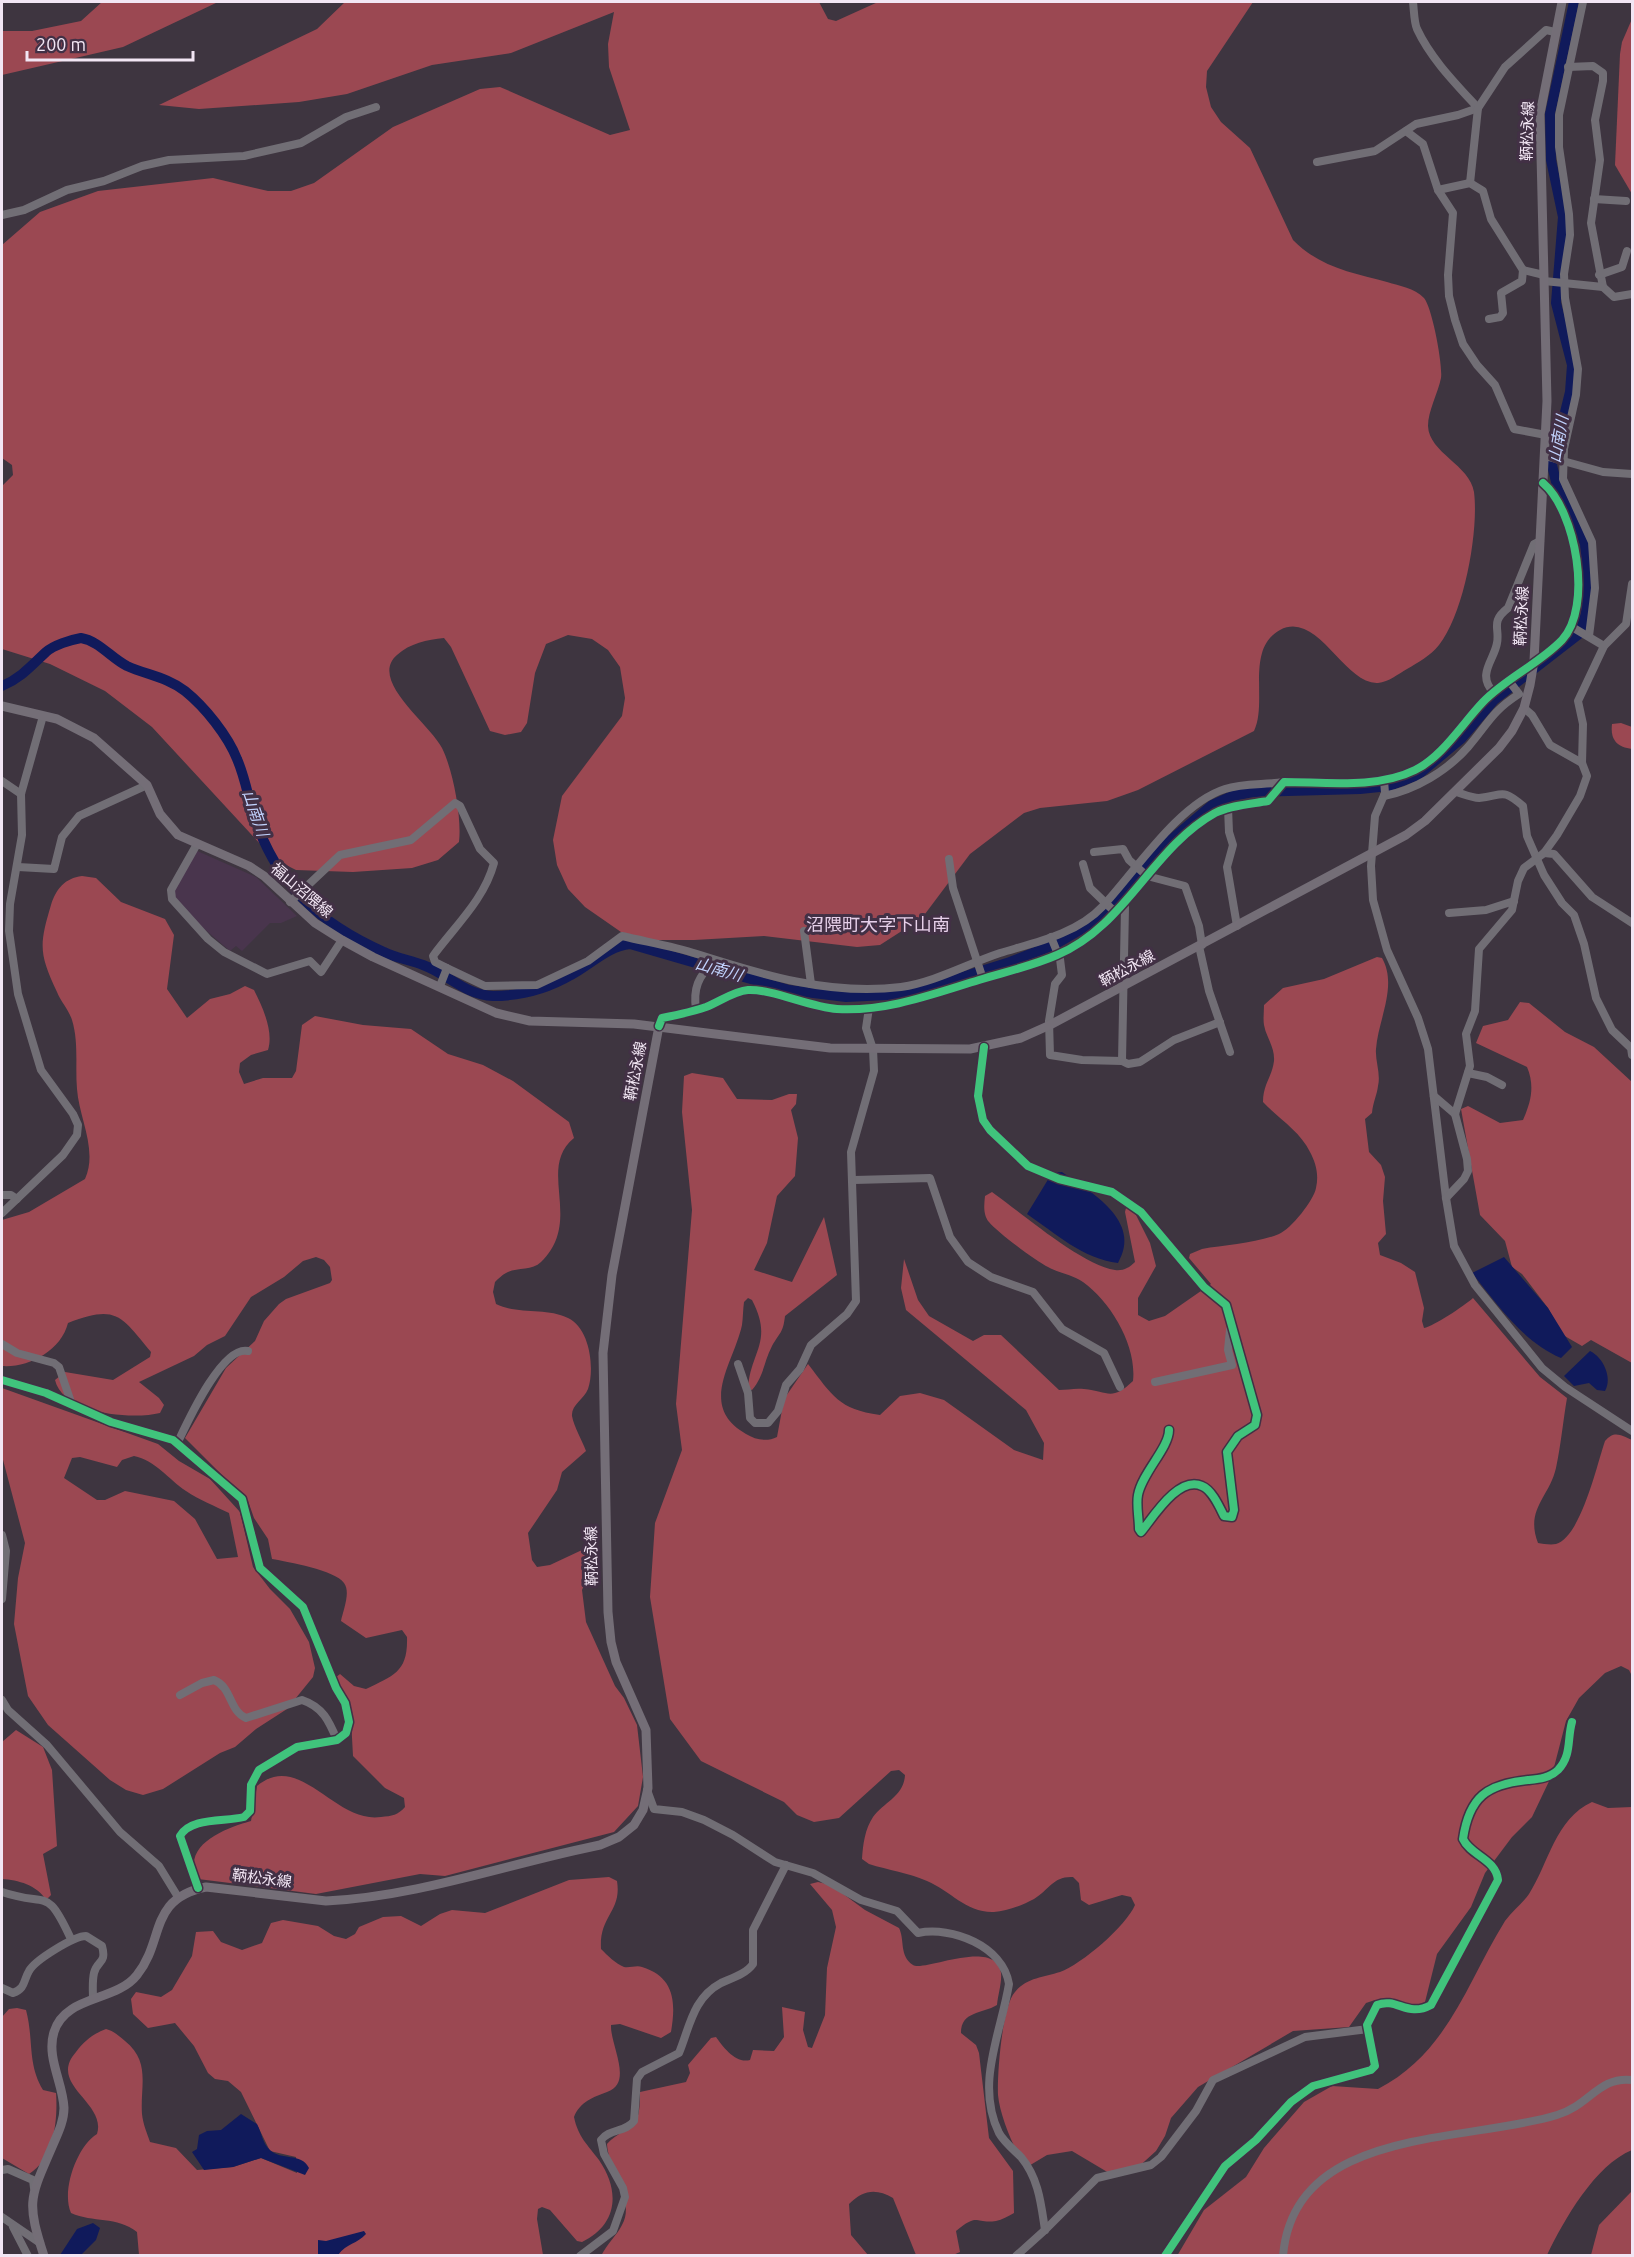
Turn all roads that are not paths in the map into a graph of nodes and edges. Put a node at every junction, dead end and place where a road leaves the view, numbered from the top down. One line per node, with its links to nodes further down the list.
1 (1413, 2): 7 (street)
2 (1562, 2): 4 (main road, 鞆松永線)
3 (1582, 2): 5 (street)
4 (1555, 32): 7 (street); 18 (main road, 鞆松永線)
5 (1568, 67): 12 (street); 19 (street)
6 (376, 107): 14 (street)
7 (1478, 108): 8 (street); 10 (street)
8 (1406, 131): 9 (street); 11 (street)
9 (1317, 162)
10 (1470, 183): 11 (street); 16 (street)
11 (1438, 190): 23 (street)
12 (1594, 199): 13 (street); 17 (street)
13 (1626, 201)
14 (2, 215)
15 (1627, 251): 17 (street)
16 (1523, 270): 18 (street); 22 (street)
17 (1599, 274): 20 (street)
18 (1546, 279): 19 (street); 23 (main road, 鞆松永線)
19 (1562, 281): 20 (street); 25 (street)
20 (1603, 287): 21 (street)
21 (1632, 294)
22 (1489, 319)
23 (1546, 435): 24 (main road, 鞆松永線)
24 (1547, 457): 25 (street); 27 (main road, 鞆松永線)
25 (1563, 459): 26 (street); 31 (street)
26 (1632, 474)
27 (1543, 483): 28 (main road, 鞆松永線); 30 (street)
28 (1540, 541): 33 (main road, 鞆松永線); 35 (street)
29 (1632, 584): 32 (street)
30 (1574, 627): 31 (street); 33 (street)
31 (1587, 635): 32 (street)
32 (1604, 646): 39 (street)
33 (1533, 663): 34 (street); 37 (main road, 鞆松永線)
34 (1510, 682): 35 (street); 46 (street)
35 (1494, 693): 41 (street)
36 (2, 706): 38 (main road, 福山沼隈線)
37 (1524, 708): 39 (street); 44 (main road, 鞆松永線)
38 (42, 716): 43 (main road, 福山沼隈線); 45 (street)
39 (1582, 762): 51 (street)
40 (2, 781): 45 (street)
41 (1384, 781): 42 (street); 46 (street)
42 (1282, 783): 47 (street); 55 (street)
43 (147, 785): 48 (main road, 福山沼隈線); 54 (street)
44 (1456, 792): 50 (main road, 鞆松永線); 51 (street)
45 (21, 794): 54 (street)
46 (1384, 795): 50 (street)
47 (1228, 808): 55 (street); 62 (street)
48 (197, 844): 56 (main road, 福山沼隈線); 65 (street)
49 (1094, 852): 55 (street)
50 (1373, 854): 62 (main road, 鞆松永線); 87 (street)
51 (1541, 854): 57 (street); 61 (street); 83 (street)
52 (950, 858): 69 (street)
53 (1083, 864): 59 (street)
54 (18, 867): 92 (street)
55 (1141, 871): 58 (street); 59 (street); 66 (street)
56 (292, 900): 65 (main road, 福山沼隈線); 70 (street)
57 (1514, 901): 60 (street); 85 (street)
58 (1122, 905): 59 (street); 74 (street)
59 (1111, 907): 64 (street); 67 (street)
60 (1449, 913)
61 (1632, 923)
62 (1238, 926): 66 (main road, 鞆松永線)
63 (804, 931): 73 (street)
64 (1051, 938): 67 (street); 69 (street)
65 (342, 940): 72 (main road, 福山沼隈線)
66 (1200, 946): 74 (main road, 鞆松永線); 77 (street)
67 (1058, 953): 71 (street); 78 (street)
68 (712, 962): 70 (street); 73 (street); 76 (street)
69 (977, 962): 71 (street); 73 (street)
70 (447, 969): 72 (street)
71 (982, 977): 75 (street)
72 (441, 983): 79 (main road, 福山沼隈線)
73 (810, 984)
74 (1123, 987): 78 (main road, 鞆松永線); 84 (street)
75 (869, 1008): 76 (street); 81 (street)
76 (696, 1010): 79 (street)
77 (1220, 1022): 82 (street); 84 (street)
78 (1050, 1025): 80 (main road, 鞆松永線); 84 (street)
79 (658, 1026): 81 (main road, 鞆松永線); 111 (main road, 鞆松永線)
80 (984, 1047): 81 (main road, 鞆松永線); 94 (street)
81 (873, 1049): 89 (street)
82 (1230, 1052)
83 (1632, 1055)
84 (1122, 1061)
85 (1468, 1073): 86 (street); 88 (street)
86 (1502, 1085)
87 (1434, 1096): 88 (street); 91 (street)
88 (1455, 1114): 91 (street)
89 (854, 1180): 97 (street); 100 (street)
90 (2, 1195): 92 (street)
91 (1446, 1198): 103 (street)
92 (17, 1199): 93 (street)
93 (2, 1213)
94 (1231, 1320): 99 (street); 102 (street)
95 (2, 1344): 101 (street)
96 (248, 1351): 104 (street)
97 (738, 1364)
98 (2, 1380): 101 (street)
99 (1155, 1382)
100 (1120, 1387)
101 (72, 1405): 104 (street)
102 (1169, 1430)
103 (1632, 1431)
104 (177, 1444): 110 (street)
105 (2, 1535): 106 (street)
106 (2, 1599)
107 (180, 1695): 110 (street)
108 (2, 1700): 115 (street)
109 (1572, 1722): 119 (street)
110 (337, 1740): 113 (street)
111 (647, 1790): 112 (street); 113 (main road, 鞆松永線)
112 (786, 1865): 125 (street); 129 (street)
113 (198, 1888): 115 (main road, 鞆松永線)
114 (2, 1892): 116 (street)
115 (178, 1897): 118 (main road, 鞆松永線)
116 (71, 1939): 117 (street); 118 (street)
117 (2, 1988)
118 (93, 1999): 122 (main road, 鞆松永線)
119 (1368, 2029): 125 (street); 131 (street)
120 (1632, 2080): 132 (street)
121 (2, 2170): 122 (street)
122 (34, 2188): 126 (main road, 鞆松永線)
123 (2, 2217): 124 (street)
124 (12, 2226): 126 (street); 127 (street)
125 (1045, 2230): 130 (street)
126 (40, 2243): 128 (main road, 鞆松永線)
127 (28, 2256)
128 (44, 2256)
129 (580, 2256)
130 (1016, 2256)
131 (1165, 2256)
132 (1283, 2256)

